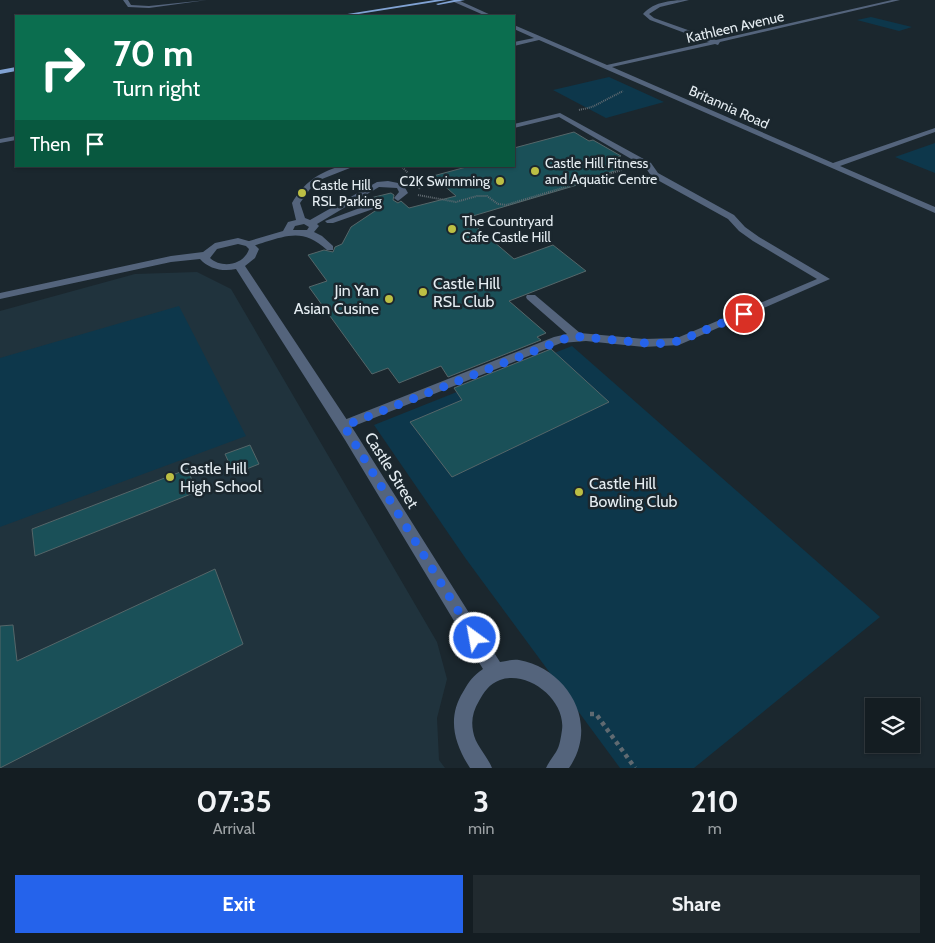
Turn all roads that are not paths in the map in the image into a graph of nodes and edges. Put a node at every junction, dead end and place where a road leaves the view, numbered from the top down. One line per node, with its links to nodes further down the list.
1 (126, 0): 2 (street)
2 (205, 0)
3 (445, 0): 8 (main road)
4 (463, 0): 7 (main road)
5 (688, 0): 13 (street)
6 (898, 0): 13 (street, Kathleen Avenue)
7 (456, 1): 9 (main road); 10 (street)
8 (345, 15)
9 (365, 15)
10 (488, 15)
11 (515, 26): 12 (street, Britannia Road)
12 (539, 38): 14 (street); 17 (street, Britannia Road)
13 (718, 43): 17 (street, Kathleen Avenue)
14 (515, 44)
15 (15, 64): 16 (main road)
16 (0, 67)
17 (606, 67): 24 (street, Britannia Road)
18 (15, 70): 19 (main road)
19 (0, 72)
20 (515, 126): 38 (street)
21 (935, 130): 24 (street)
22 (15, 138): 23 (street)
23 (0, 141)
24 (832, 166): 28 (street, Britannia Road)
25 (347, 167): 29 (street)
26 (398, 198): 30 (street)
27 (373, 206): 30 (street)
28 (935, 210)
29 (301, 221): 30 (street); 31 (street)
30 (311, 228): 31 (street); 33 (street)
31 (289, 232): 32 (street)
32 (249, 244): 34 (street); 35 (street)
33 (330, 248)
34 (205, 255): 35 (street); 36 (street)
35 (239, 265): 39 (street, Castle Street)
36 (0, 296)
37 (531, 298): 38 (street)
38 (576, 336): 39 (street)
39 (344, 426): 40 (street, Castle Street)
40 (495, 671): 41 (street); 42 (street)
41 (482, 768)
42 (556, 768)

